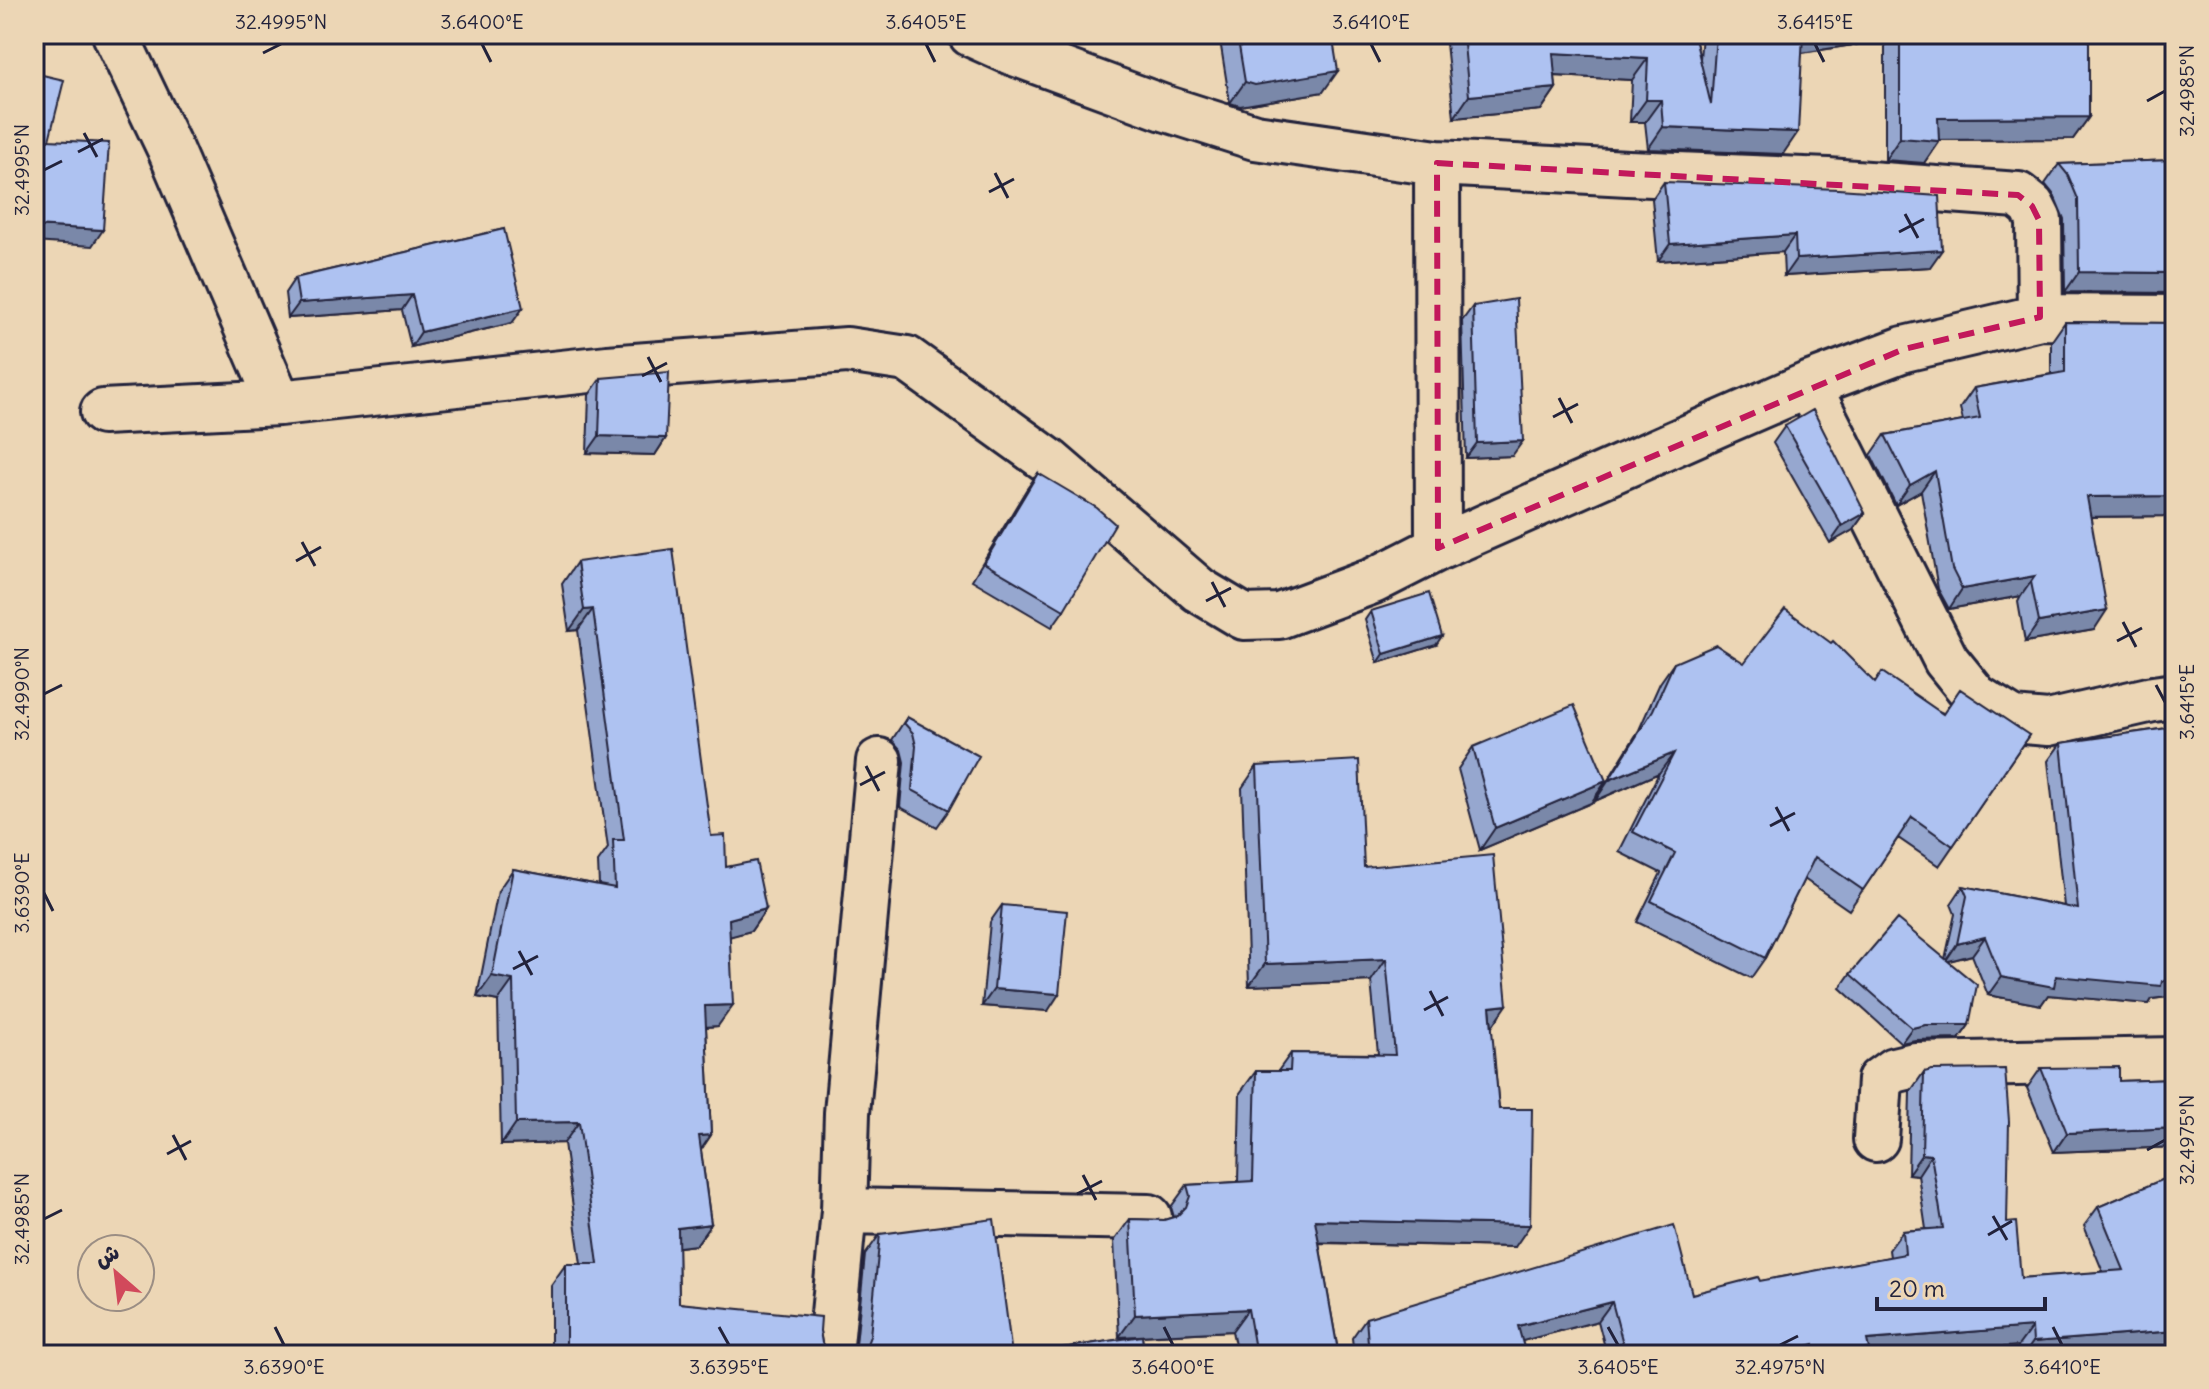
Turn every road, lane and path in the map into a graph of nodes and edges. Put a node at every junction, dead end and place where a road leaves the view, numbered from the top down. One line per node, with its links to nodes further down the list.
1 (115, 34): 7 (street)
2 (971, 34): 3 (street)
3 (1437, 163): 4 (street); 9 (street)
4 (2040, 317): 5 (street); 6 (street)
5 (2175, 318)
6 (1808, 385): 9 (street); 10 (street)
7 (279, 403): 8 (street); 9 (street)
8 (103, 412)
9 (1438, 548)
10 (2175, 696)
11 (879, 761): 14 (street)
12 (2175, 1060): 13 (street)
13 (1876, 1139)
14 (844, 1211): 15 (street); 16 (street)
15 (1149, 1217)
16 (830, 1355)

